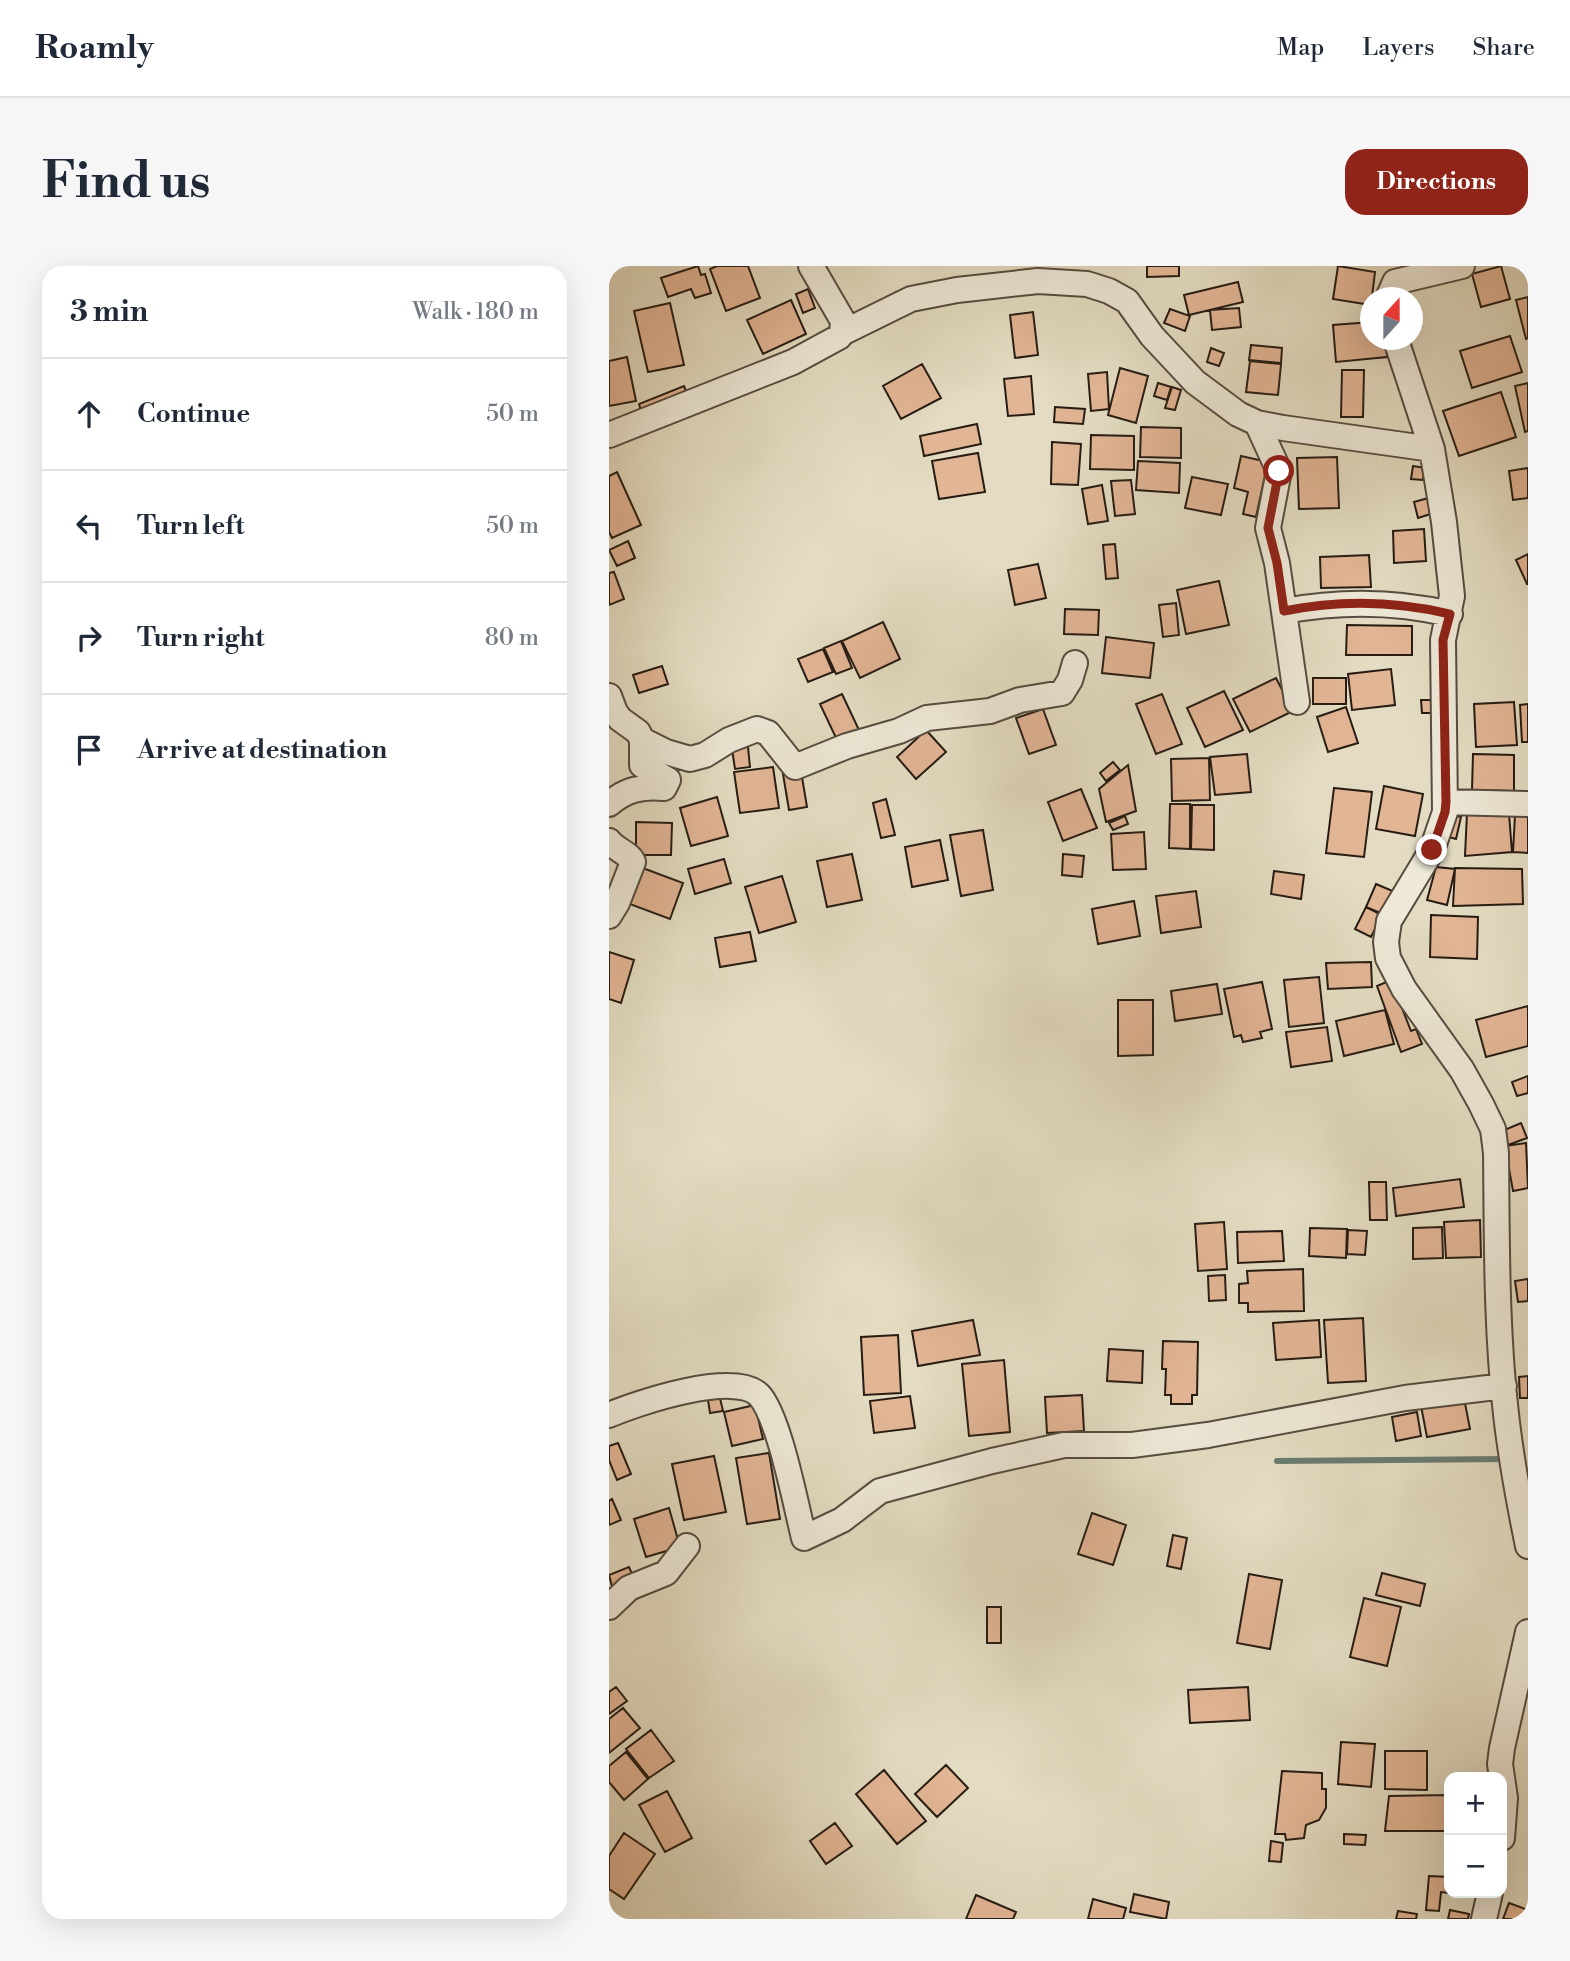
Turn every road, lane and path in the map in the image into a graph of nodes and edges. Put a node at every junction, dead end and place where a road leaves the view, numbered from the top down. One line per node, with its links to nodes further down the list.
1 (811, 266): 4 (street)
2 (1462, 266): 3 (street)
3 (1393, 287)
4 (842, 333): 6 (street); 7 (street)
5 (1399, 350): 8 (street)
6 (1258, 423): 8 (street); 9 (street)
7 (609, 435)
8 (1432, 449): 10 (street)
9 (1284, 611): 10 (street); 13 (street)
10 (1450, 614): 15 (street)
11 (1075, 663): 14 (street)
12 (609, 696): 14 (street)
13 (1297, 702)
14 (642, 740): 16 (street)
15 (1446, 802): 17 (street); 20 (street)
16 (609, 804)
17 (1528, 804)
18 (609, 841): 19 (street)
19 (609, 916)
20 (1504, 1386): 21 (street); 23 (street)
21 (609, 1415)
22 (687, 1546): 24 (street)
23 (1528, 1546)
24 (609, 1607)
25 (1528, 1632): 26 (street)
26 (1502, 1835)
27 (1489, 1898): 28 (street)
28 (1484, 1919)

